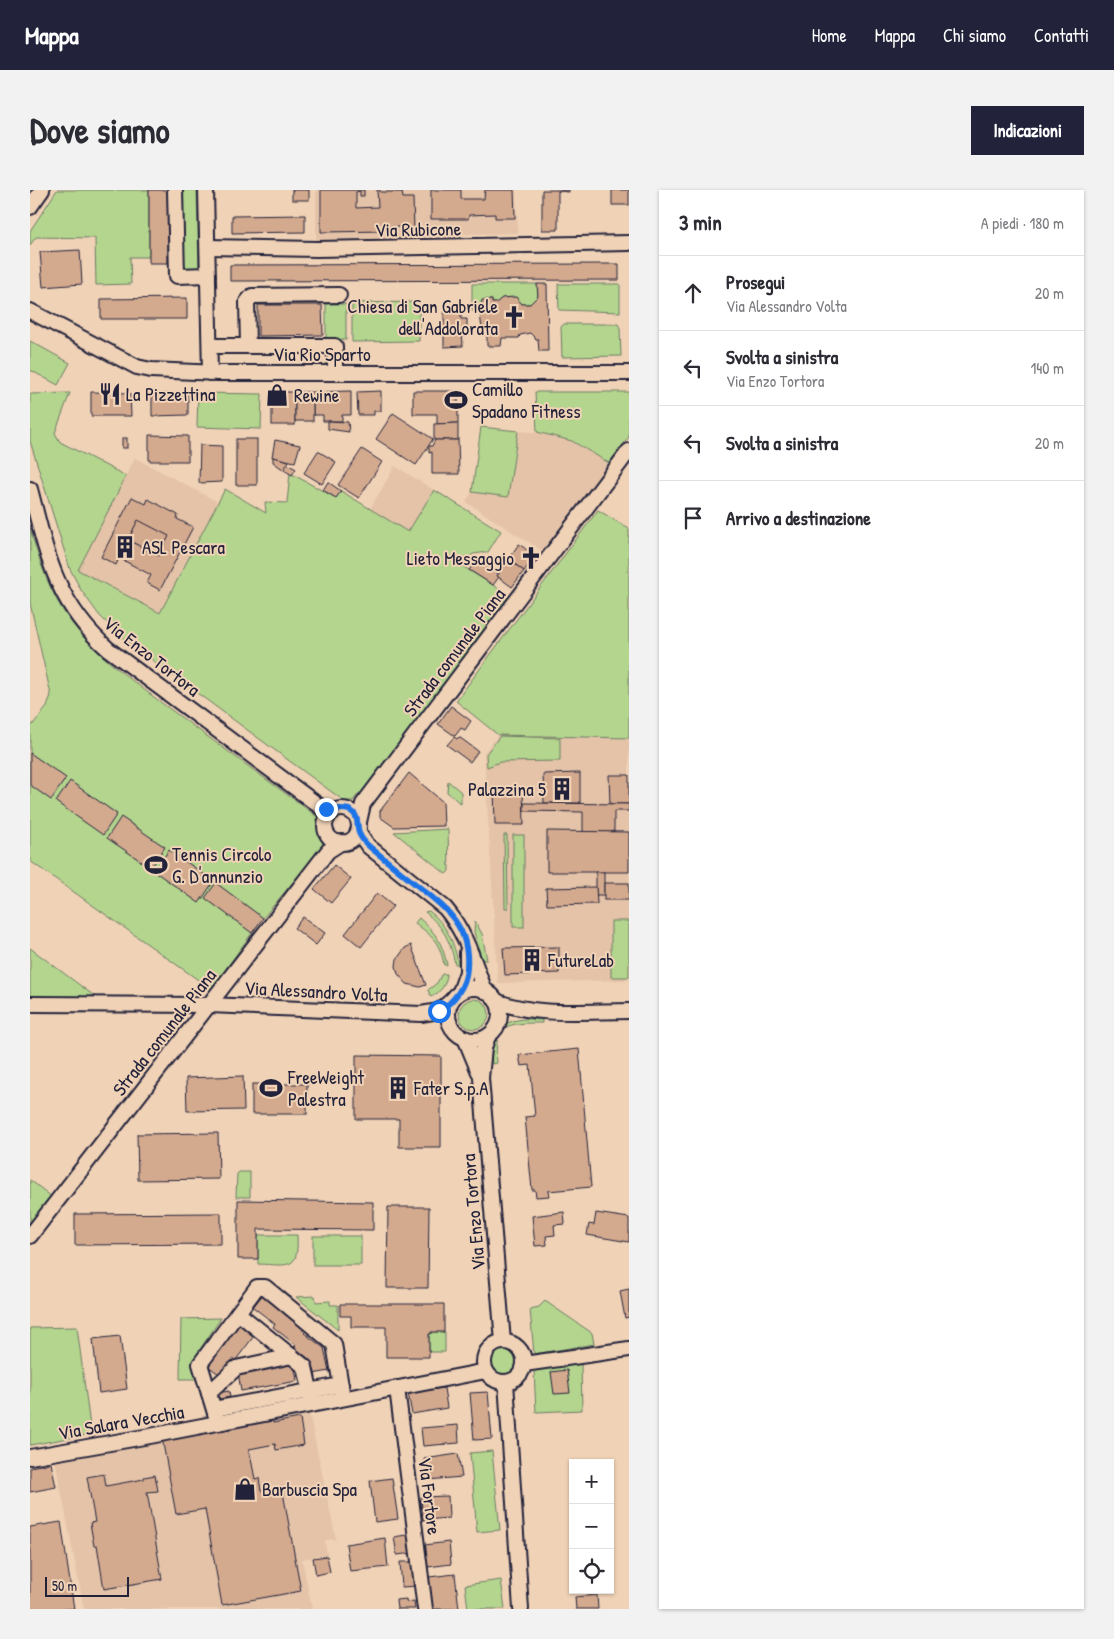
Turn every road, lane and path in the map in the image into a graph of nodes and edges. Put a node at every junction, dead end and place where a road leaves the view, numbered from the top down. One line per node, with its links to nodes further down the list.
1 (42, 190): 4 (street)
2 (175, 190): 7 (street)
3 (206, 190): 6 (street)
4 (31, 204)
5 (629, 243): 6 (street, Via Rubicone)
6 (208, 247): 7 (street)
7 (208, 276): 10 (street)
8 (339, 295): 11 (street)
9 (32, 312): 12 (street, Via Rio Sparto)
10 (210, 346): 11 (street); 12 (street)
11 (248, 346): 13 (street)
12 (210, 372): 13 (street, Via Rio Sparto)
13 (335, 373): 14 (street, Via Rio Sparto)
14 (629, 373)
15 (629, 451): 17 (street, Strada comunale Piana)
16 (30, 489): 17 (street, Via Enzo Tortora)
17 (346, 824): 18 (street, Via Enzo Tortora); 23 (street, Strada comunale Piana)
18 (467, 946): 19 (street, Via Enzo Tortora); 20 (street, Via Enzo Tortora)
19 (485, 991): 20 (street); 21 (street)
20 (456, 996): 26 (street, Via Alessandro Volta); 27 (street)
21 (496, 1001): 24 (street); 28 (street)
22 (30, 1004): 23 (street, Via Alessandro Volta)
23 (210, 1005): 26 (street, Via Alessandro Volta); 31 (street, Strada comunale Piana)
24 (541, 1011): 25 (street); 28 (street)
25 (629, 1011)
26 (421, 1014): 27 (street, Via Alessandro Volta)
27 (451, 1026): 29 (street)
28 (493, 1031): 29 (street); 30 (street, Via Enzo Tortora)
29 (464, 1038): 30 (street, Via Enzo Tortora)
30 (481, 1078): 33 (street, Via Enzo Tortora)
31 (30, 1236)
32 (238, 1313): 35 (street); 40 (street, Via Salara Vecchia); 41 (street, Via Salara Vecchia)
33 (503, 1342): 36 (street); 37 (street)
34 (629, 1349): 36 (street)
35 (292, 1356): 41 (street, Via Salara Vecchia); 42 (street)
36 (524, 1364): 38 (street)
37 (486, 1371): 38 (street); 39 (street, Via Salara Vecchia)
38 (506, 1382): 47 (street)
39 (397, 1388): 40 (street, Via Salara Vecchia); 46 (street, Via Fortore)
40 (342, 1392): 42 (street, Via Salara Vecchia)
41 (209, 1393): 43 (street, Via Salara Vecchia)
42 (312, 1397): 43 (street, Via Salara Vecchia); 44 (street, Via Salara Vecchia)
43 (214, 1409): 44 (street, Via Salara Vecchia)
44 (218, 1423): 45 (street, Via Salara Vecchia)
45 (30, 1457)
46 (425, 1609)
47 (521, 1609)

